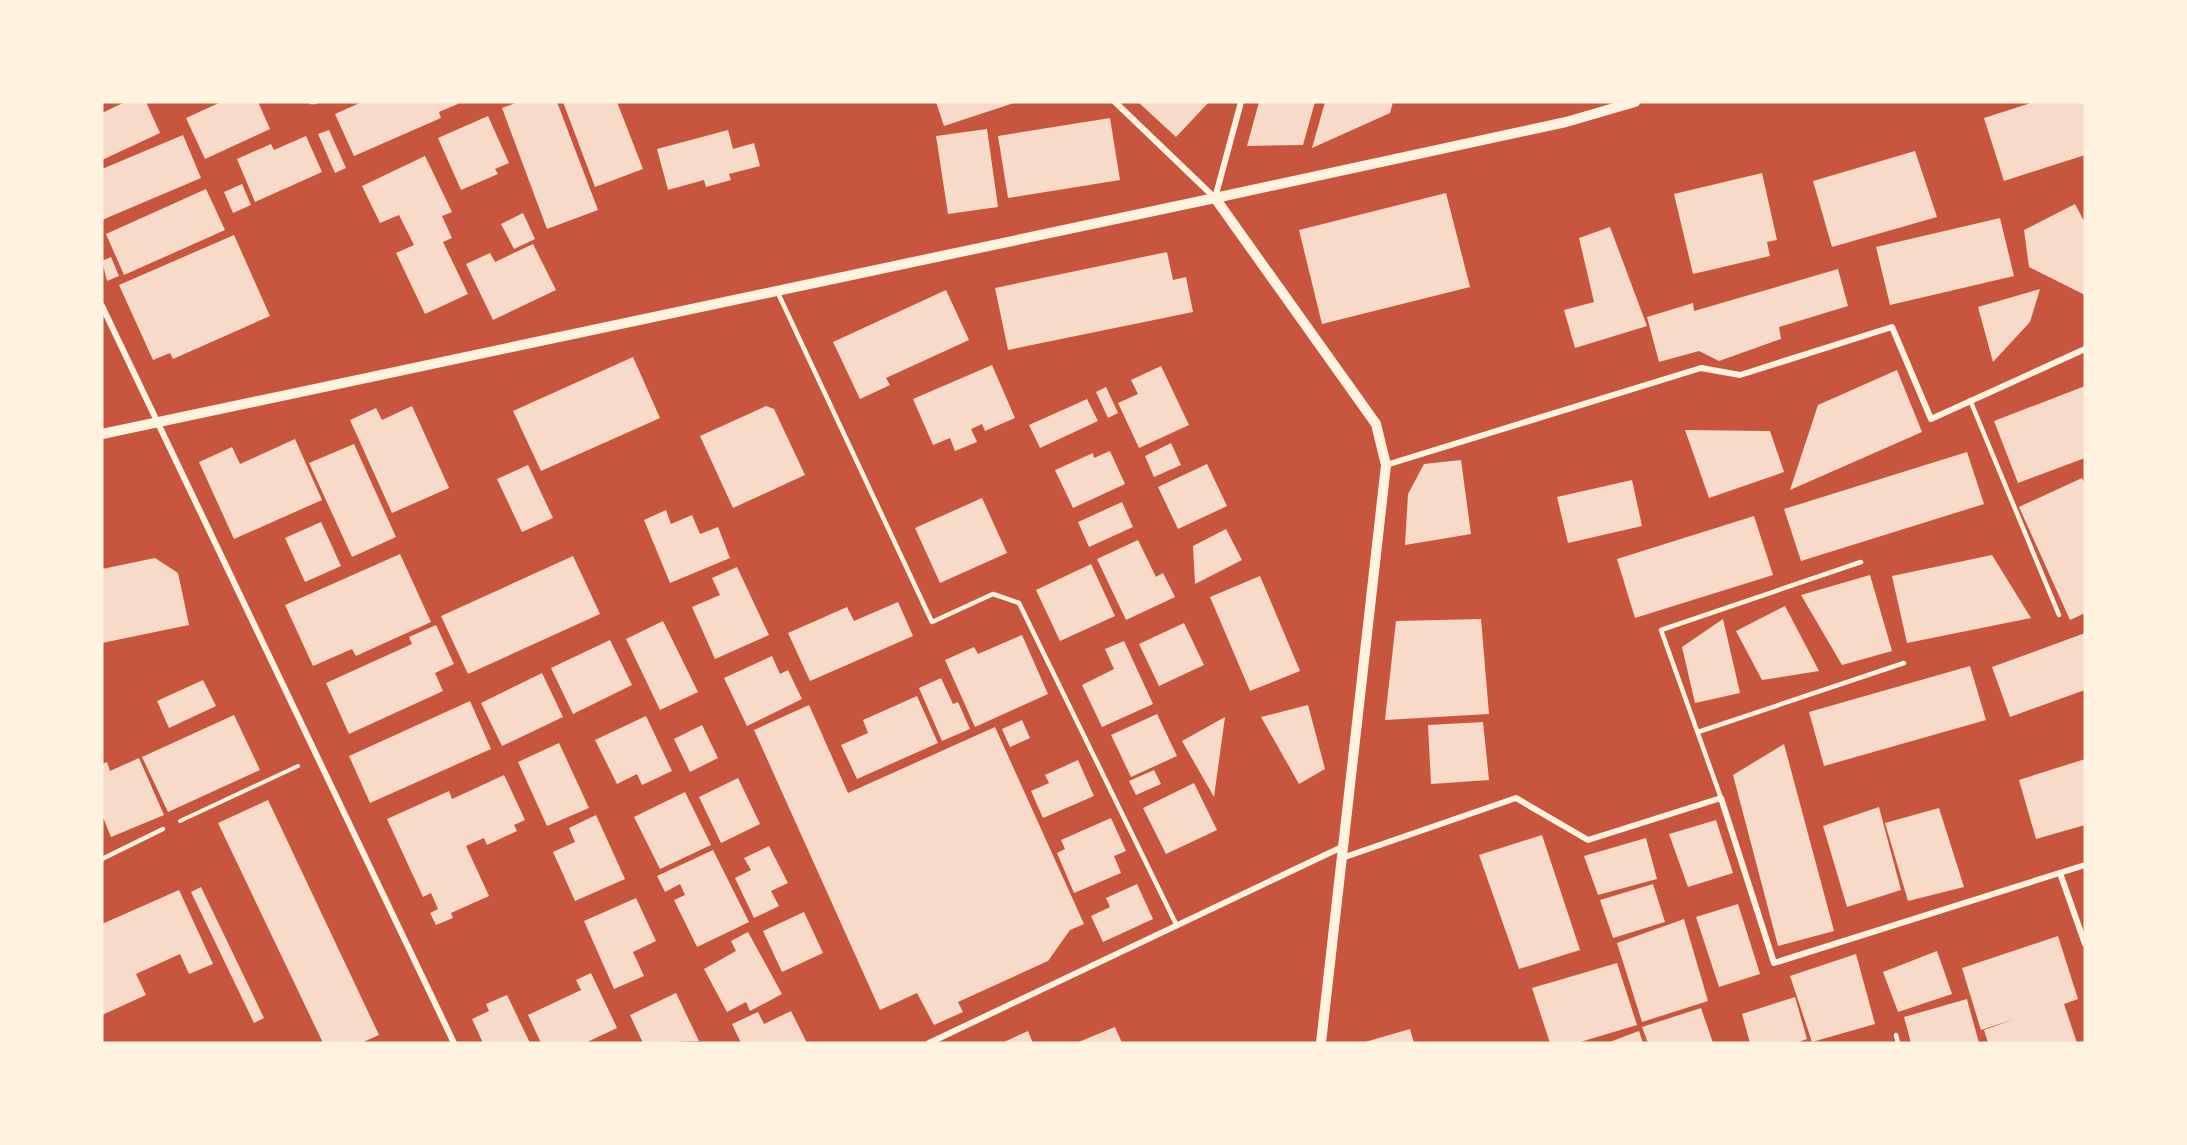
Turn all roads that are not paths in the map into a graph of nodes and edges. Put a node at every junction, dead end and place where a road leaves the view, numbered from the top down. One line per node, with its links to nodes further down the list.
1 (1115, 102): 4 (street)
2 (1241, 102): 4 (street)
3 (1635, 102): 4 (street)
4 (1215, 198): 5 (street); 11 (street)
5 (777, 291): 9 (street); 22 (lane)
6 (102, 306): 9 (street)
7 (2085, 349): 8 (street)
8 (1970, 400): 11 (street); 13 (lane)
9 (156, 422): 10 (street); 25 (street)
10 (102, 434)
11 (1386, 465): 18 (street)
12 (1862, 562): 15 (lane)
13 (2059, 615)
14 (1904, 663): 15 (lane)
15 (1698, 732): 16 (lane)
16 (1721, 798): 18 (street); 21 (street)
17 (163, 830): 19 (lane)
18 (1342, 853): 22 (street); 27 (street)
19 (102, 859)
20 (2085, 865): 21 (street)
21 (2060, 873): 23 (street)
22 (1177, 926): 26 (street)
23 (2085, 944)
24 (1896, 1035): 28 (lane)
25 (454, 1043)
26 (929, 1043)
27 (1321, 1043)
28 (1898, 1043)

